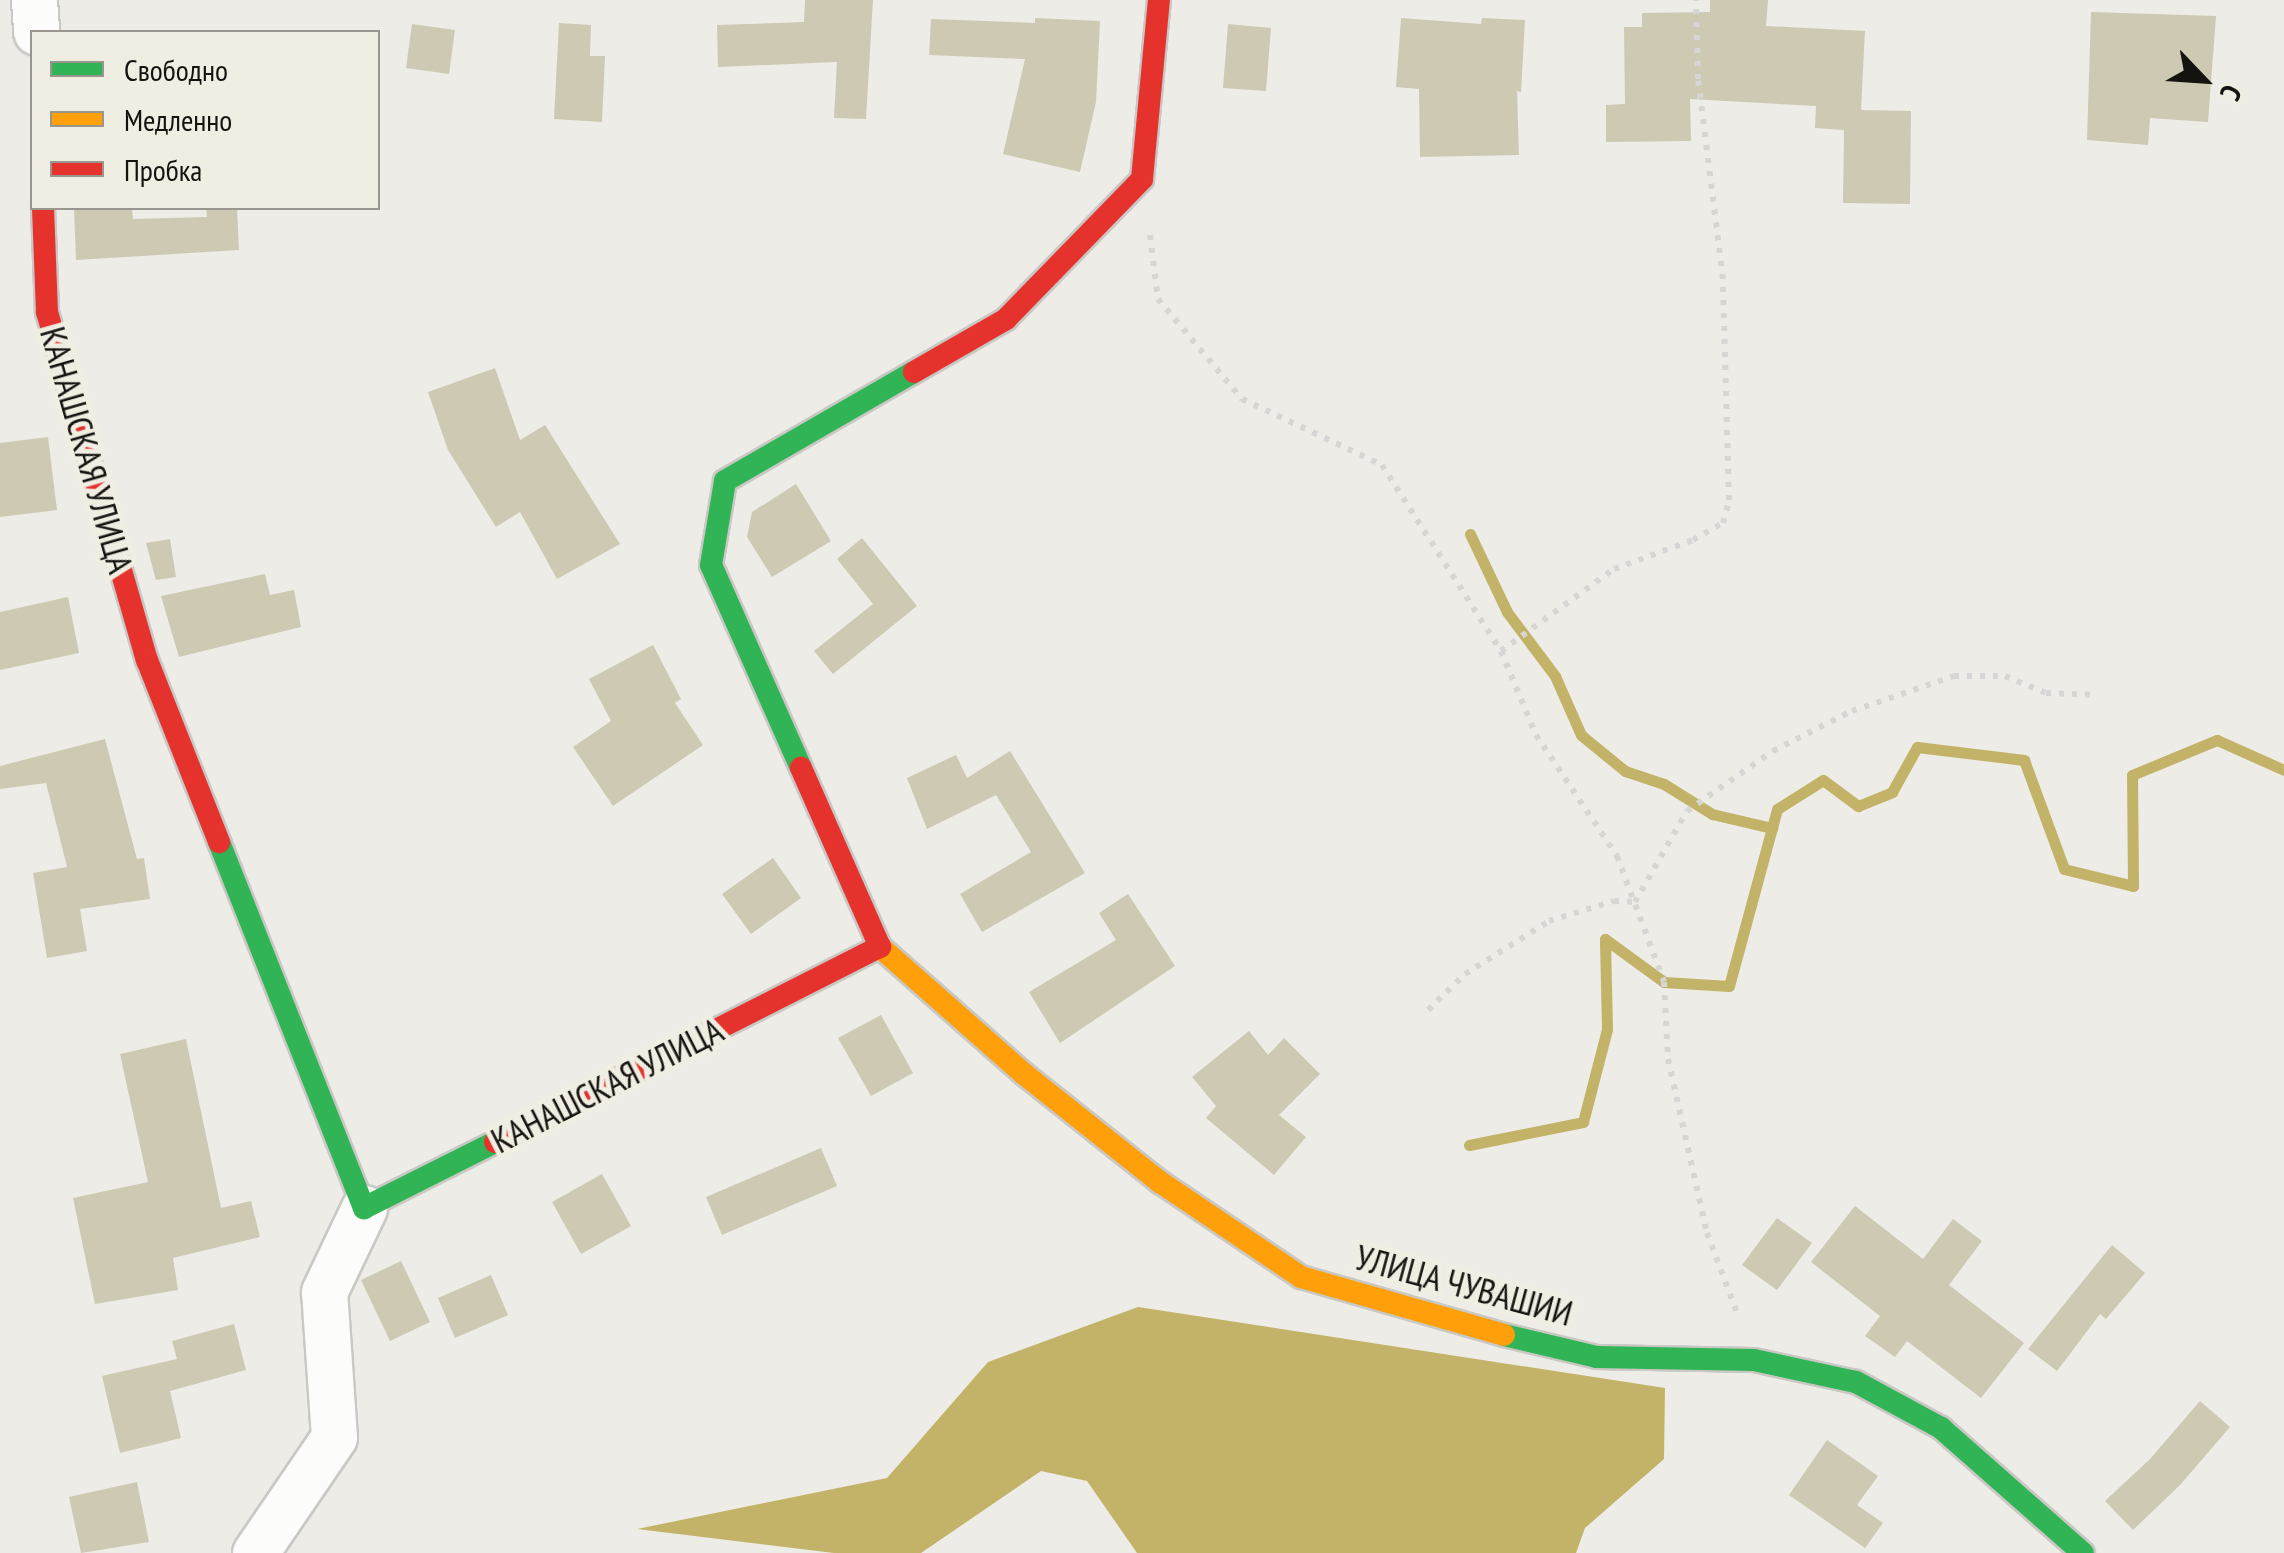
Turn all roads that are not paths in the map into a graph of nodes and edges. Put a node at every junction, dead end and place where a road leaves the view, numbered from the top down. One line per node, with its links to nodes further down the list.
1 (34, 0): 3 (street)
2 (1159, 0): 5 (street)
3 (36, 30)
4 (43, 210): 6 (street, КАНАШСКАЯ УЛИЦА)
5 (880, 947): 6 (street, КАНАШСКАЯ УЛИЦА); 8 (street, УЛИЦА ЧУВАШИИ)
6 (364, 1208): 7 (street)
7 (256, 1553)
8 (2083, 1553)

